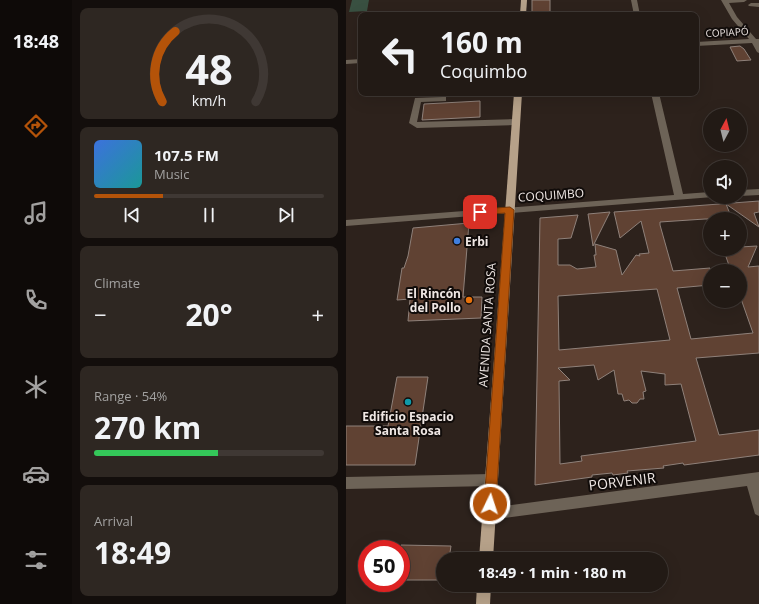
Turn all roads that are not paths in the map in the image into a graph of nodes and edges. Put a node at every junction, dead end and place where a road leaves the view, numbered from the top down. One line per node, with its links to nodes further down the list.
1 (524, 0): 7 (main road)
2 (634, 0): 8 (street)
3 (744, 0): 4 (street)
4 (725, 1): 9 (street)
5 (751, 5): 6 (street)
6 (759, 5)
7 (523, 12)
8 (636, 12)
9 (756, 41): 10 (street, COPIAPÓ); 11 (street)
10 (699, 44)
11 (759, 51)
12 (358, 61): 13 (street)
13 (346, 62)
14 (518, 96): 17 (main road, AVENIDA SANTA ROSA)
15 (656, 96): 21 (street)
16 (443, 99): 17 (street)
17 (516, 122): 22 (main road, AVENIDA SANTA ROSA)
18 (759, 192): 19 (street)
19 (747, 193)
20 (703, 195): 21 (street, COQUIMBO)
21 (679, 197): 22 (street, COQUIMBO)
22 (510, 210): 23 (street, COQUIMBO); 25 (main road, AVENIDA SANTA ROSA)
23 (346, 223)
24 (755, 478): 27 (street); 28 (street, PORVENIR)
25 (492, 480): 26 (street); 28 (main road, AVENIDA SANTA ROSA)
26 (346, 483)
27 (759, 510)
28 (489, 514): 29 (main road, AVENIDA SANTA ROSA)
29 (486, 552)
30 (484, 592): 31 (main road)
31 (483, 604)

